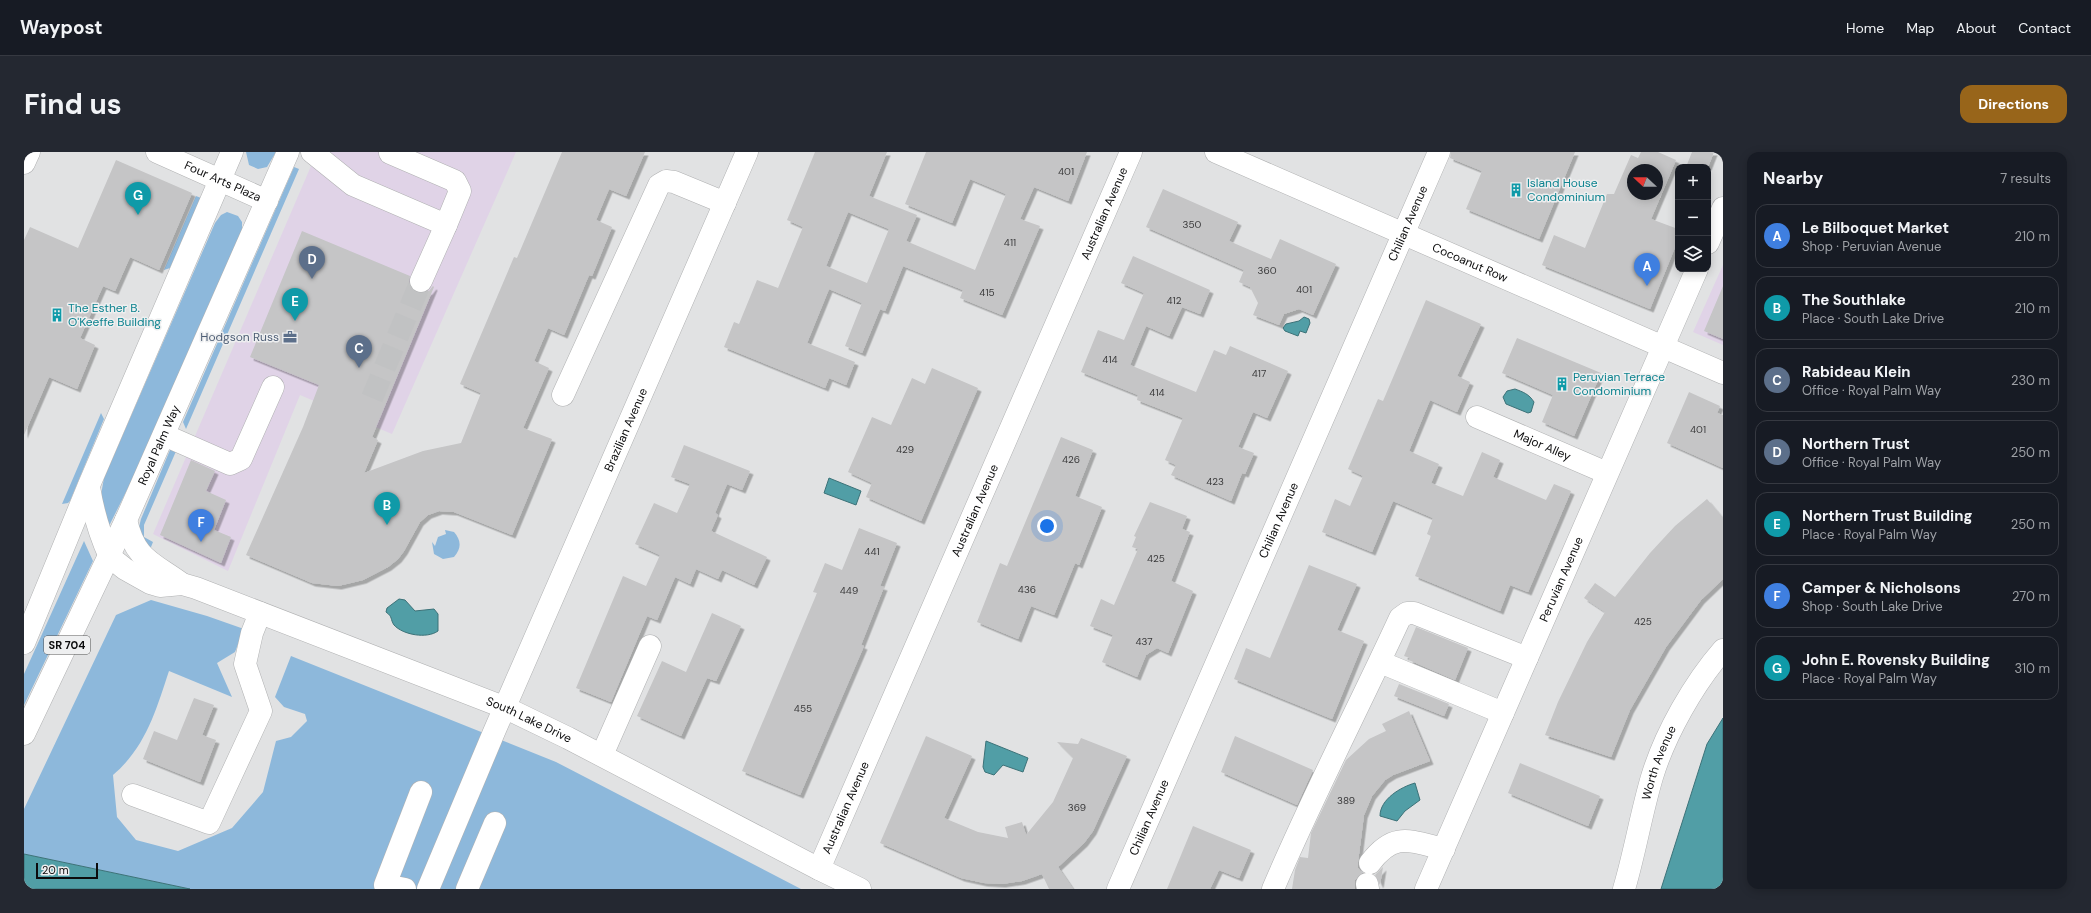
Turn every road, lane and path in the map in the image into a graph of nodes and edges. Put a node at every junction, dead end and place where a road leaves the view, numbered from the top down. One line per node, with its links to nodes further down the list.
1 (29, 152): 11 (street)
2 (157, 152): 12 (street, Four Arts Plaza)
3 (232, 152): 12 (street, SR 704)
4 (288, 152): 13 (street, Royal Palm Way / SR 704)
5 (312, 152): 16 (street)
6 (748, 152): 14 (street, Brazilian Avenue)
7 (1131, 152): 46 (street, Australian Avenue)
8 (1216, 152): 17 (street, Cocoanut Row)
9 (1439, 152): 17 (street, Chilian Avenue)
10 (390, 153): 16 (street)
11 (24, 163)
12 (220, 180): 13 (street, Four Arts Plaza); 28 (street, SR 704)
13 (267, 200): 26 (street, Royal Palm Way / SR 704)
14 (726, 203): 24 (street); 38 (street, Brazilian Avenue)
15 (1723, 208): 18 (street)
16 (446, 225): 20 (street)
17 (1403, 234): 21 (street, Cocoanut Row); 52 (street, Chilian Avenue)
18 (1711, 236)
19 (1696, 272): 21 (street, Peruvian Avenue)
20 (421, 281)
21 (1663, 346): 22 (street, Cocoanut Row); 27 (street, Peruvian Avenue)
22 (1723, 373)
23 (273, 387): 26 (street)
24 (563, 396)
25 (1477, 417): 27 (street, Major Alley)
26 (164, 435): 29 (street, Royal Palm Way / SR 704)
27 (1608, 473): 36 (street, Peruvian Avenue)
28 (89, 485): 30 (street); 33 (street, SR 704)
29 (126, 520): 30 (street, Royal Palm Way / SR 704); 31 (street, South Lake Drive)
30 (110, 557): 31 (street, South Lake Drive); 40 (street, Royal Palm Way / SR 704)
31 (182, 584): 32 (street, South Lake Drive)
32 (260, 613): 38 (street, South Lake Drive); 43 (street)
33 (24, 643)
34 (650, 646): 41 (street)
35 (1723, 650): 55 (street, Worth Avenue)
36 (1527, 658): 37 (street); 39 (street, Peruvian Avenue)
37 (1380, 662): 39 (street); 53 (street)
38 (506, 708): 41 (street, South Lake Drive); 50 (street, Brazilian Avenue)
39 (1503, 713): 45 (street, Peruvian Avenue)
40 (24, 734)
41 (602, 756): 46 (street, South Lake Drive)
42 (421, 792): 49 (street)
43 (133, 795)
44 (496, 824): 51 (street)
45 (1444, 849): 47 (street); 54 (street, Peruvian Avenue)
46 (819, 869): 48 (street, South Lake Drive)
47 (1368, 879)
48 (856, 888)
49 (405, 889)
50 (428, 889)
51 (467, 889)
52 (1118, 889)
53 (1273, 889)
54 (1426, 889)
55 (1624, 889)

